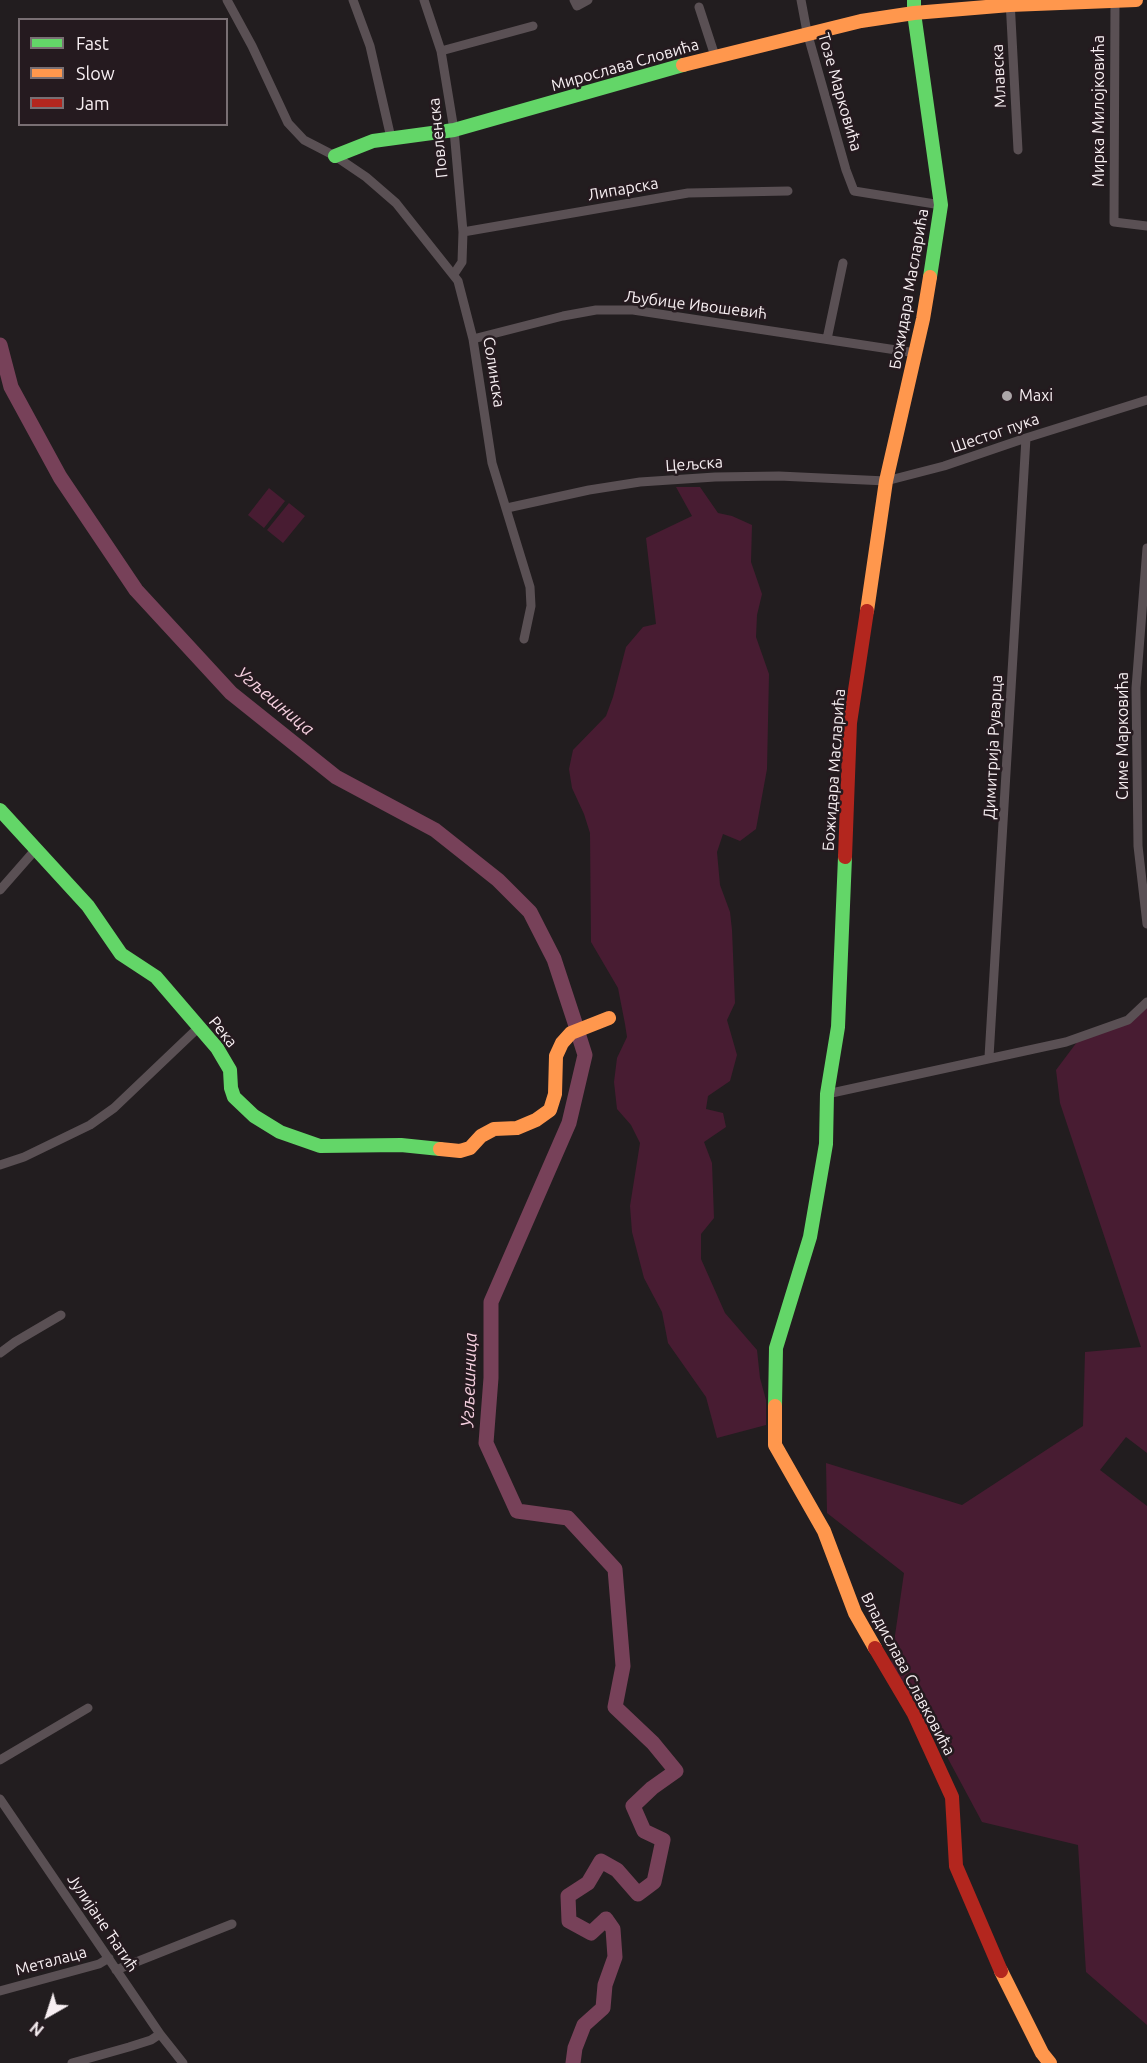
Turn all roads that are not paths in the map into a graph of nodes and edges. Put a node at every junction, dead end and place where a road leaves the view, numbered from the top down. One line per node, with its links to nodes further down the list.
1 (227, 0): 19 (street, Солинска)
2 (353, 0): 17 (street)
3 (424, 0): 14 (street, Повленска)
4 (588, 0): 8 (street)
5 (801, 0): 13 (street, Тозе Марковића)
6 (1136, 0): 7 (street, Мирослава Словића)
7 (1114, 1): 9 (street, Мирослава Словића); 22 (street, Мирка Милојковића)
8 (575, 3)
9 (1010, 3): 10 (street, Мирослава Словића); 18 (street, Млавска)
10 (914, 6): 13 (street, Мирослава Словића); 21 (street, Божидара Масларића)
11 (699, 7): 15 (street)
12 (533, 26): 14 (street)
13 (807, 32): 15 (street, Мирослава Словића); 21 (street, Тозе Марковића)
14 (441, 51): 16 (street, Повленска)
15 (715, 56): 16 (street, Мирослава Словића)
16 (454, 130): 17 (street, Мирослава Словића); 23 (street, Повленска)
17 (391, 138): 19 (street)
18 (1018, 150)
19 (335, 156): 25 (street, Солинска)
20 (788, 191): 23 (street, Липарска)
21 (941, 205): 28 (street, Божидара Масларића)
22 (1147, 226)
23 (464, 232): 25 (street, Повленска)
24 (843, 263): 27 (street)
25 (454, 274): 26 (street, Солинска)
26 (473, 339): 27 (street, Љубице Ивошевић); 32 (street, Солинска)
27 (826, 339): 28 (street, Љубице Ивошевић)
28 (916, 353): 31 (street, Божидара Масларића)
29 (1147, 400): 30 (street, Шестог пука)
30 (1026, 438): 31 (street, Шестог пука); 42 (street, Димитрија Руварца)
31 (886, 481): 32 (street, Цељска); 43 (street, Божидара Масларића)
32 (507, 508): 34 (street, Солинска)
33 (1147, 548): 38 (street, Симе Марковића)
34 (524, 639)
35 (0, 810): 36 (street, Река)
36 (36, 849): 37 (street); 41 (street, Река)
37 (0, 890)
38 (1147, 924)
39 (1147, 1002): 42 (street)
40 (609, 1018): 41 (street, Река)
41 (198, 1028): 44 (street)
42 (989, 1058): 43 (street)
43 (826, 1094): 47 (street, Божидара Масларића)
44 (0, 1165)
45 (61, 1315): 46 (street)
46 (0, 1353)
47 (824, 1531): 58 (street, Владислава Славковића)
48 (88, 1708): 49 (street)
49 (0, 1760)
50 (0, 1799): 52 (street, Јулијане Ћатић)
51 (232, 1924): 53 (street)
52 (109, 1958): 53 (street, Јулијане Ћатић); 54 (street, Металаца)
53 (116, 1970): 55 (street, Јулијане Ћатић)
54 (0, 1991)
55 (160, 2034): 56 (street); 57 (street, Јулијане Ћатић)
56 (72, 2063)
57 (183, 2063)
58 (1050, 2063)

